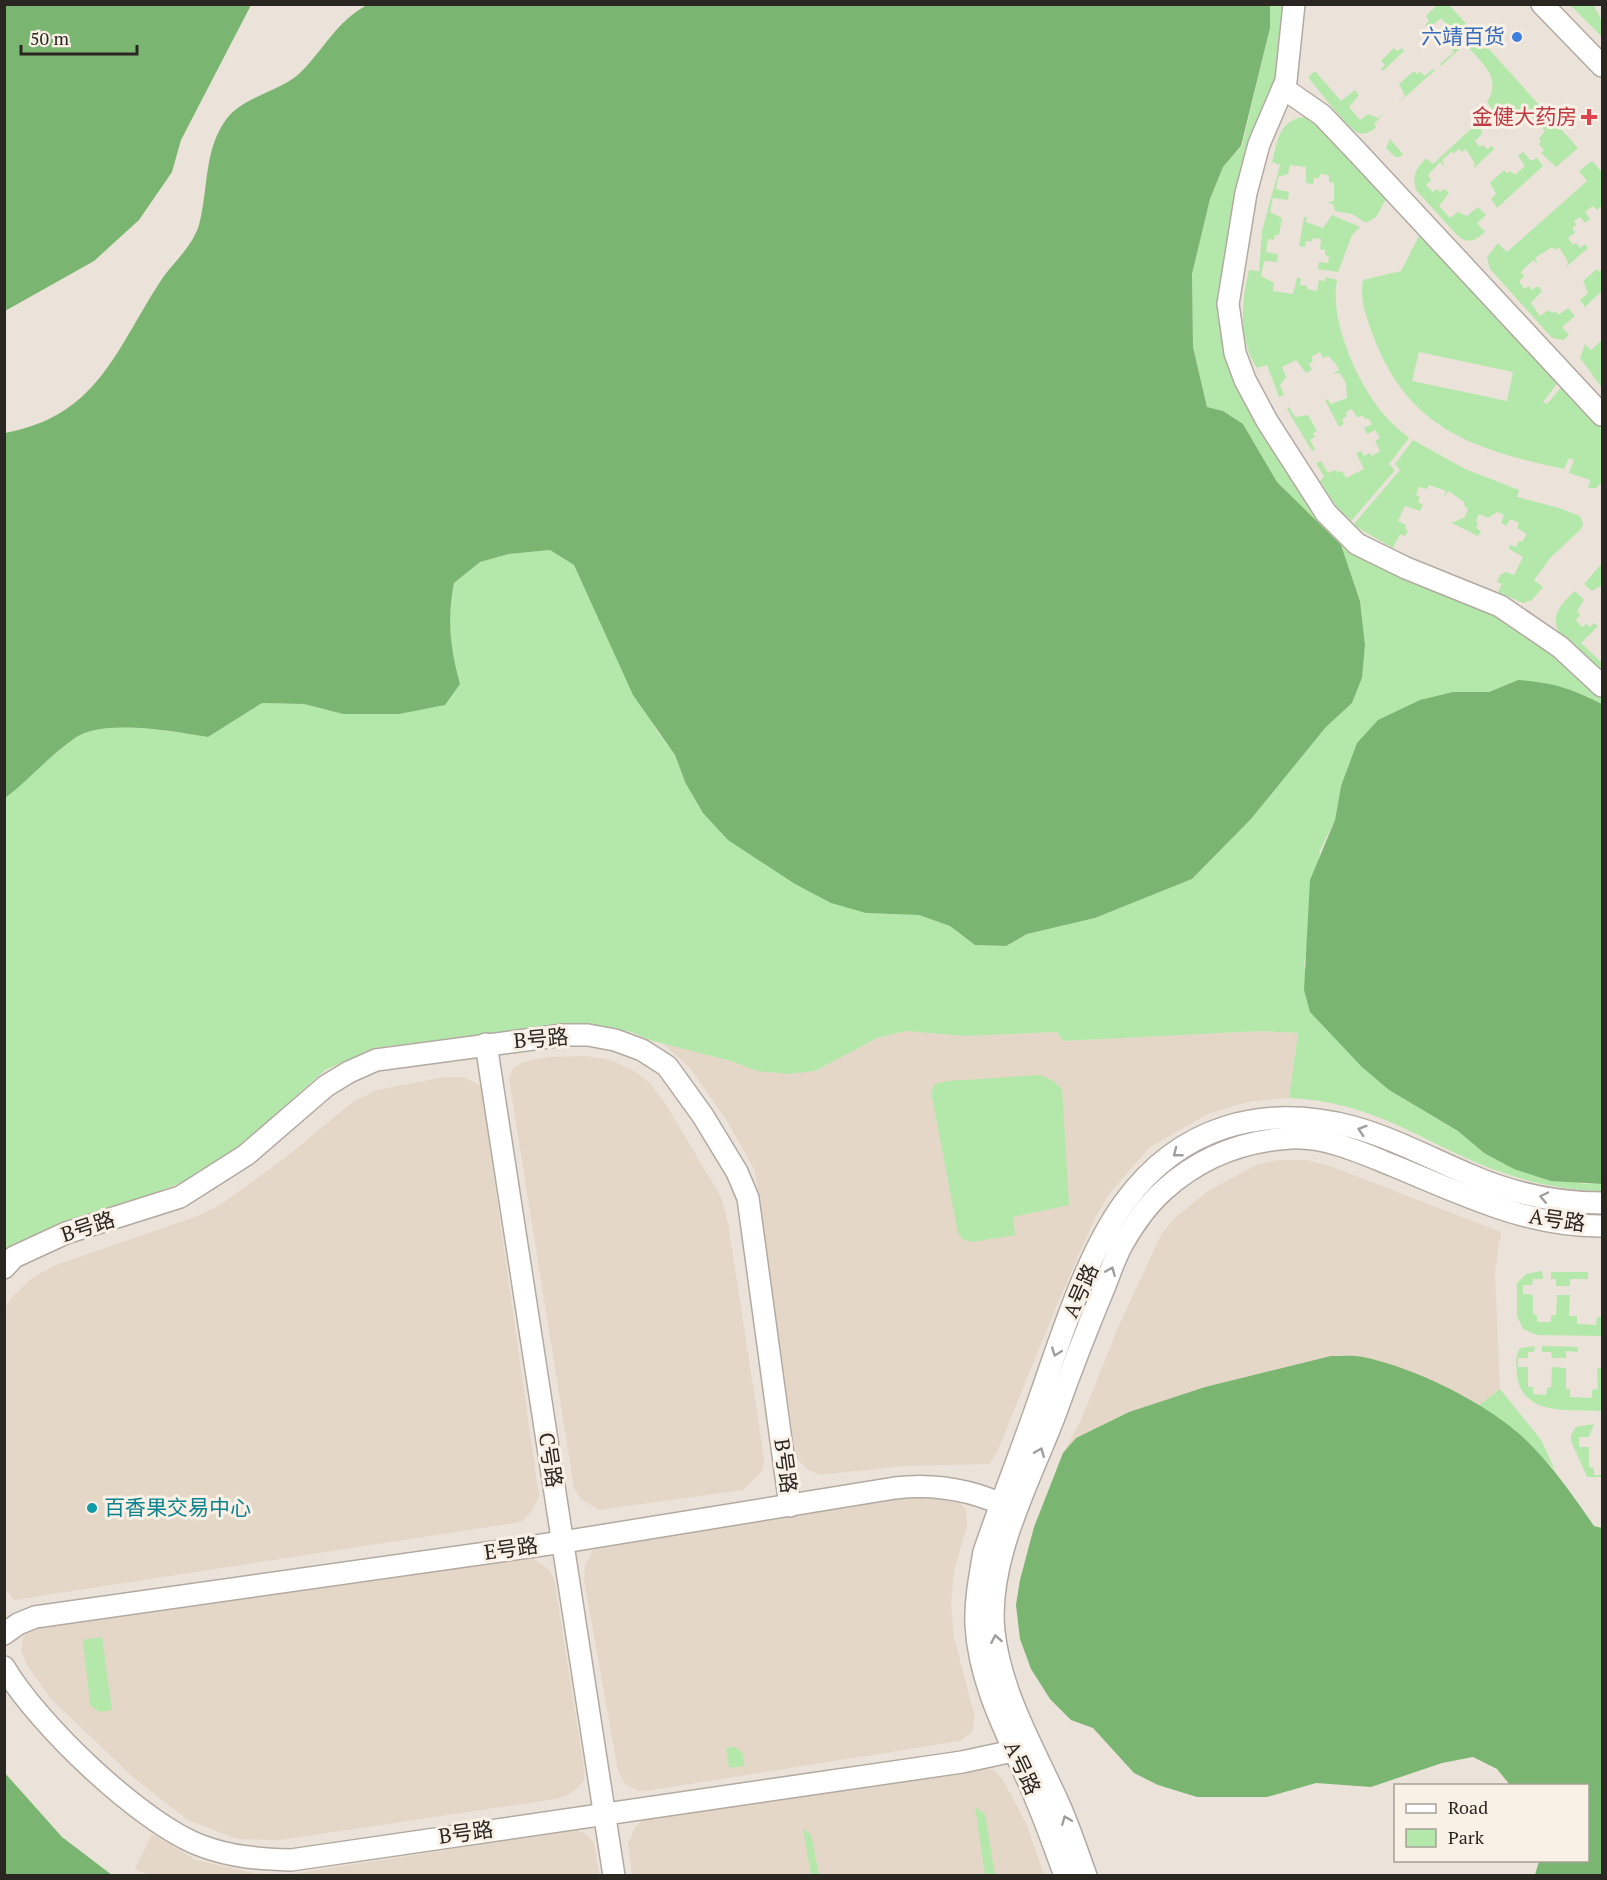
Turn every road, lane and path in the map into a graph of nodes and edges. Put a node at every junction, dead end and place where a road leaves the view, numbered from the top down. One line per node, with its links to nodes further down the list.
1 (1294, 4): 4 (street)
2 (1542, 4): 3 (street)
3 (1602, 66)
4 (1283, 88): 5 (street); 6 (street)
5 (1602, 415)
6 (1602, 686)
7 (486, 1044): 10 (street, B号路); 11 (street, B号路); 13 (street, C号路)
8 (1602, 1203): 12 (street, A号路, one-way to 12)
9 (1602, 1226): 12 (street, A号路, one-way to 9)
10 (4, 1268)
11 (790, 1506): 12 (street, E号路); 13 (street, E号路)
12 (1010, 1508): 16 (street, A号路)
13 (562, 1542): 14 (street, E号路); 17 (street, C号路)
14 (4, 1634)
15 (4, 1667): 17 (street, B号路)
16 (1021, 1746): 17 (street, B号路); 19 (street, A号路); 20 (street, A号路, one-way to 16)
17 (604, 1813): 18 (street, C号路)
18 (614, 1875)
19 (1065, 1875)
20 (1086, 1875)

